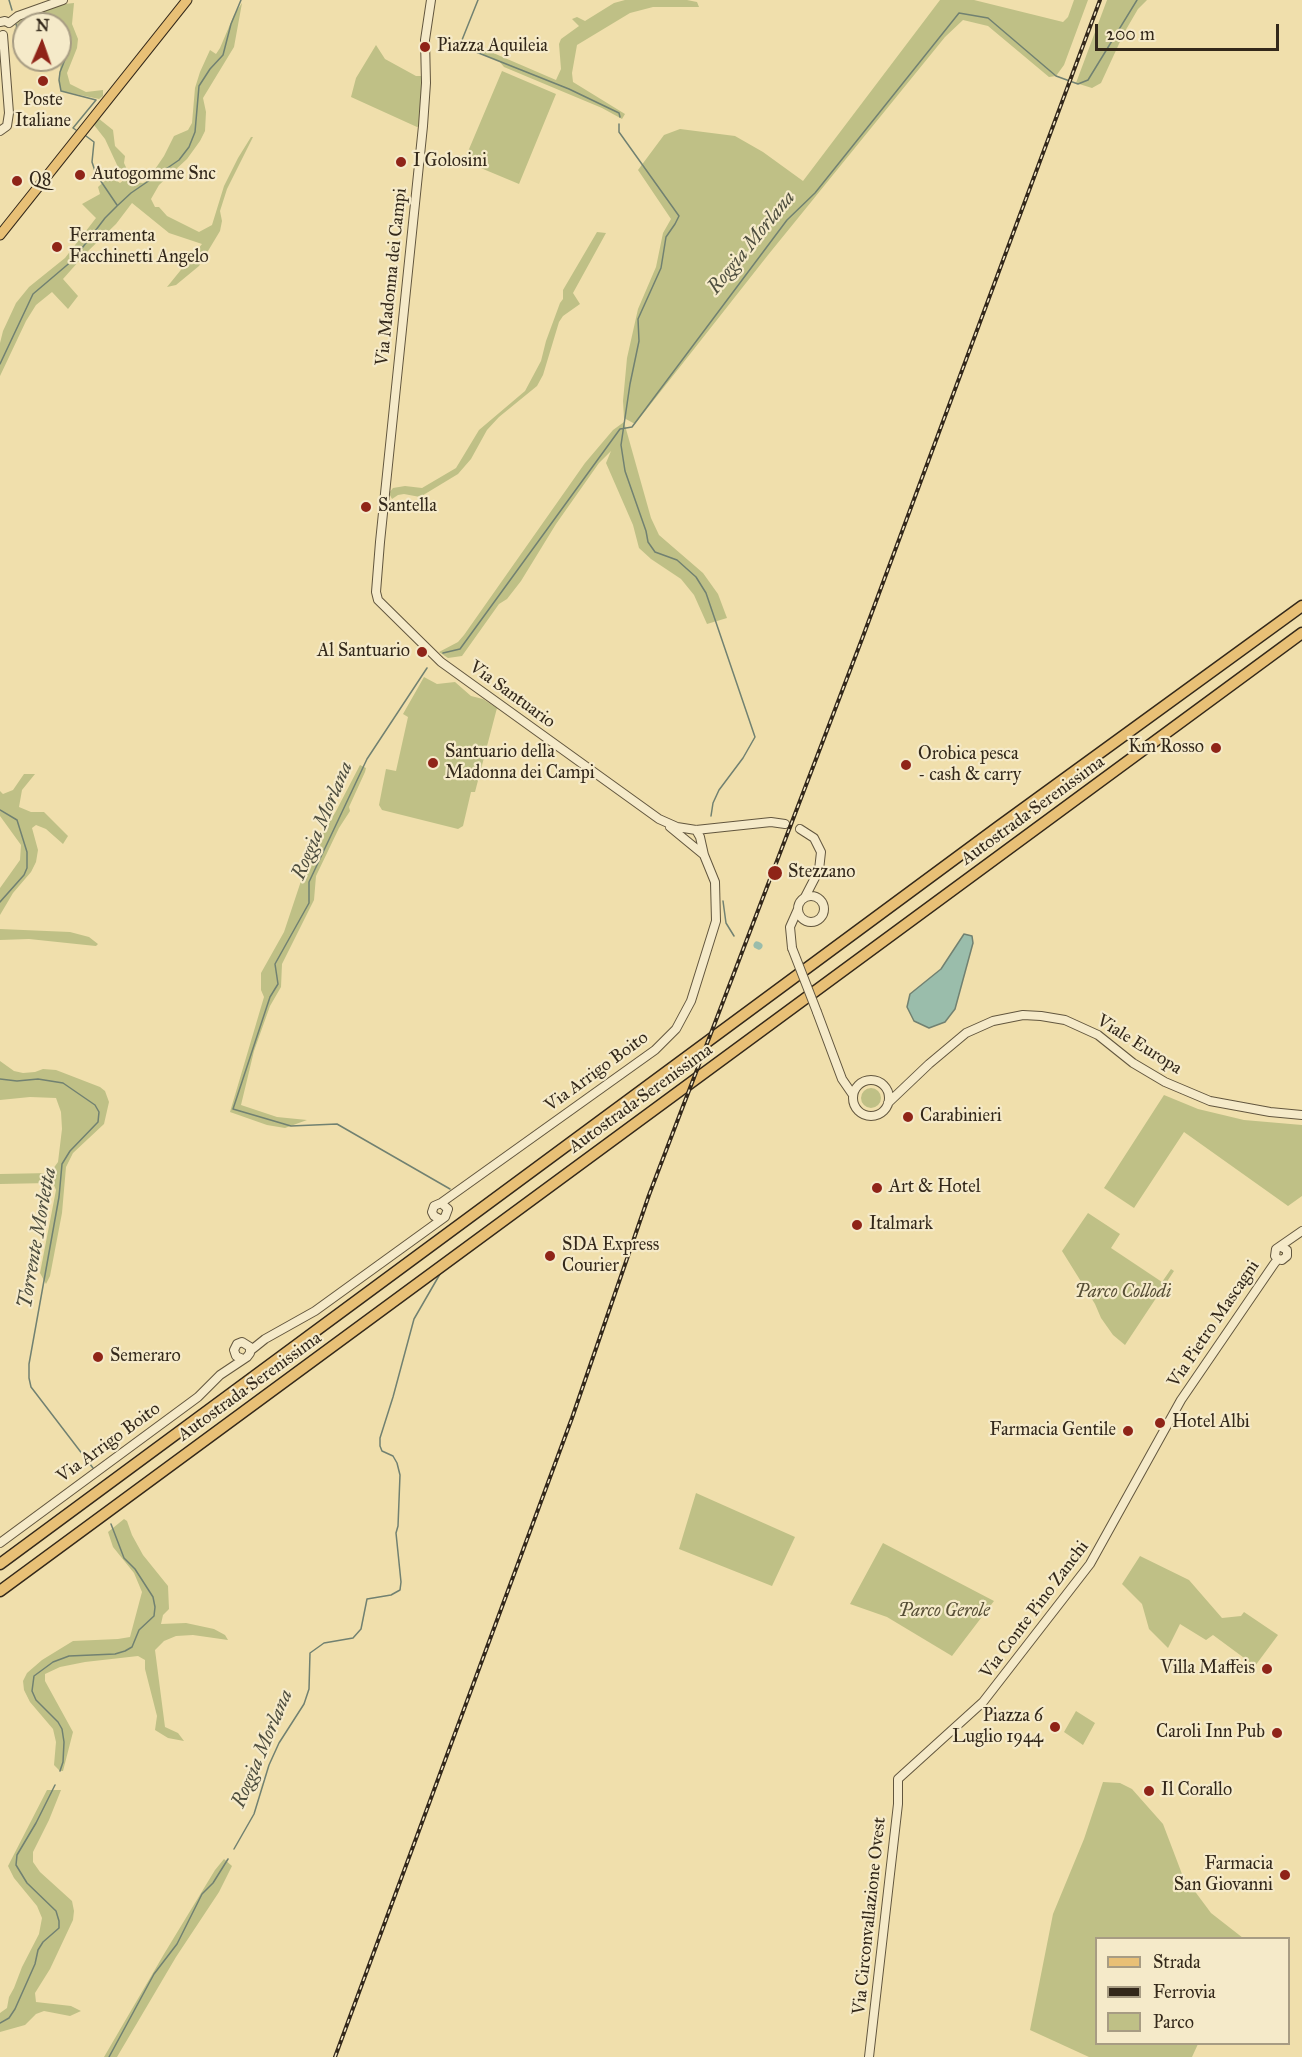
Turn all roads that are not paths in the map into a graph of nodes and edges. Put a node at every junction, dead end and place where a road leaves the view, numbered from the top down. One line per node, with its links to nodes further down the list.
1 (63, 0): 4 (street)
2 (187, 0): 7 (main road)
3 (431, 0): 8 (street, Via Madonna dei Campi)
4 (4, 22): 5 (street)
5 (1, 34): 6 (street)
6 (1, 130)
7 (0, 235)
8 (386, 482): 11 (street, Via Santuario)
9 (1302, 606): 45 (highway, Autostrada Serenissima)
10 (1302, 633): 46 (highway, Autostrada Serenissima)
11 (659, 819): 15 (street, Via Santuario); 16 (street, Via Arrigo Boito)
12 (785, 824): 13 (street, Via Santuario)
13 (713, 829): 15 (street, Via Santuario); 16 (street)
14 (800, 829): 17 (street)
15 (696, 830): 16 (street, Via Arrigo Boito)
16 (700, 849): 30 (street, Via Arrigo Boito)
17 (814, 878): 18 (street); 19 (street)
18 (816, 896): 19 (street); 21 (street)
19 (805, 897): 20 (street)
20 (798, 907): 21 (street); 22 (street)
21 (808, 922): 22 (street)
22 (790, 931): 23 (street, bridge)
23 (838, 1065): 24 (street); 27 (street)
24 (860, 1084): 26 (street); 27 (street)
25 (908, 1084): 26 (street); 28 (street, Viale Europa); 29 (street, Viale Europa)
26 (885, 1087): 28 (street)
27 (853, 1095): 28 (street)
28 (888, 1103)
29 (1302, 1115)
30 (444, 1206): 31 (street, Via Arrigo Boito); 32 (street, Via Arrigo Boito)
31 (433, 1214): 32 (street); 35 (street, Via Arrigo Boito)
32 (440, 1219): 35 (street, Via Arrigo Boito)
33 (1302, 1231): 36 (street, Via Pietro Mascagni)
34 (1302, 1236): 36 (street, Via Pietro Mascagni)
35 (410, 1242): 37 (street, Via Arrigo Boito)
36 (1284, 1249): 41 (street, Via Pietro Mascagni)
37 (249, 1347): 38 (street, Via Arrigo Boito); 39 (street, Via Arrigo Boito)
38 (234, 1352): 39 (street); 40 (street, Via Arrigo Boito)
39 (243, 1359): 40 (street, Via Arrigo Boito)
40 (220, 1375): 42 (street, Via Arrigo Boito)
41 (1176, 1407): 47 (street, Via Conte Pino Zanchi)
42 (13, 1532): 43 (street, Via Arrigo Boito); 44 (street, Via Arrigo Boito)
43 (0, 1535): 44 (street, Via Arrigo Boito)
44 (0, 1543)
45 (0, 1564)
46 (0, 1591)
47 (898, 1779): 48 (street, Via Circonvallazione Ovest)
48 (869, 2057)

